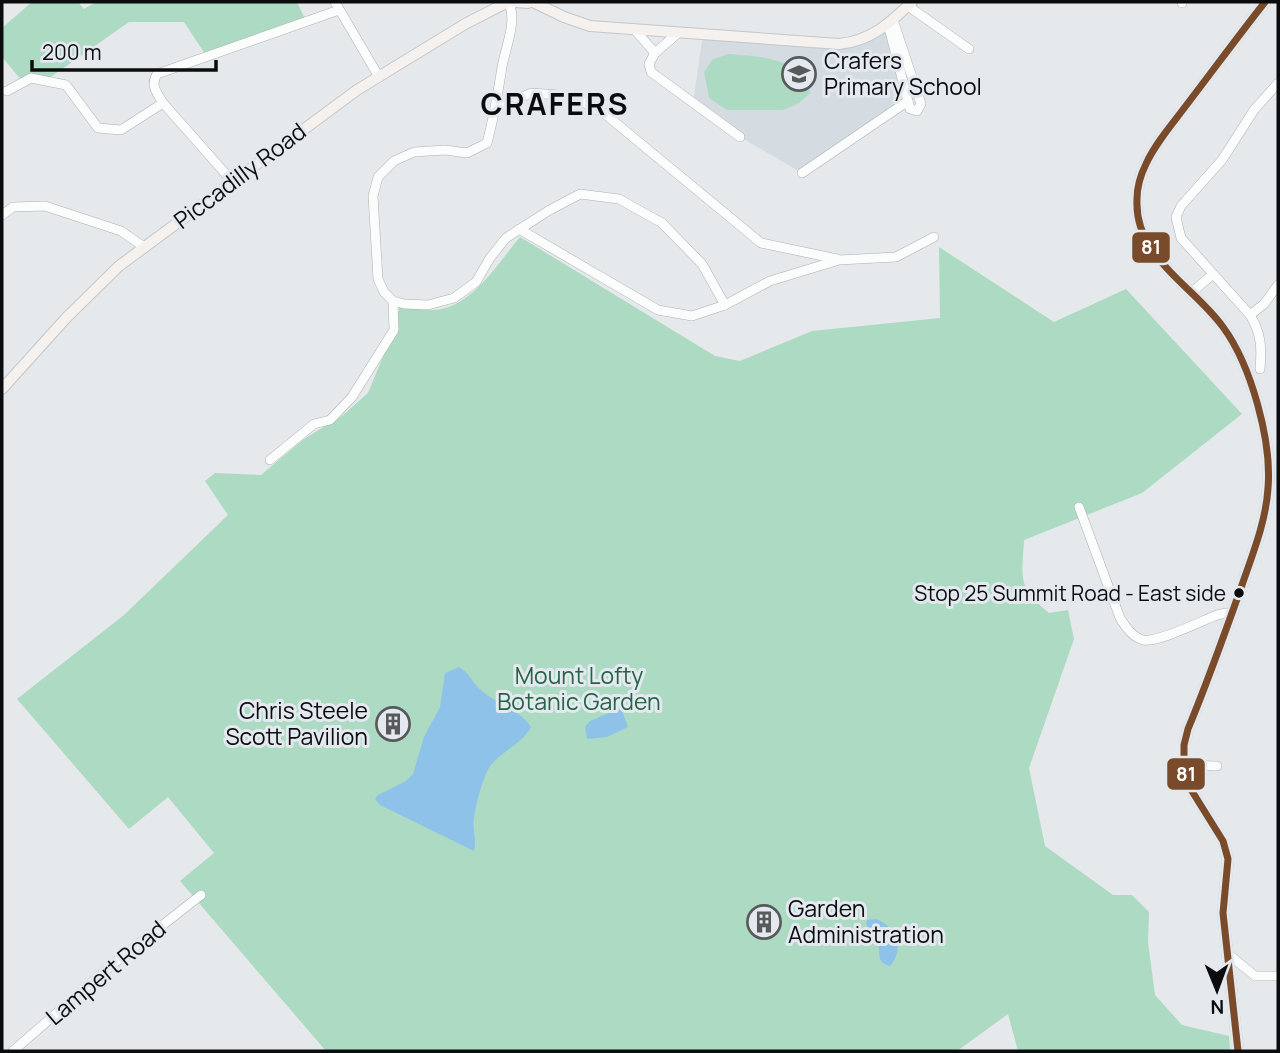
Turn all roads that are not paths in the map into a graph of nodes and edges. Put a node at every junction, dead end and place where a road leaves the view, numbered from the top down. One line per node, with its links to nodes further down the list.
1 (509, 2): 12 (main road, Piccadilly Road); 16 (street)
2 (516, 2): 4 (main road)
3 (1265, 2): 27 (main road)
4 (536, 4): 8 (main road)
5 (910, 4): 7 (main road); 10 (street)
6 (337, 6): 12 (street); 15 (street)
7 (891, 22): 9 (main road); 18 (street)
8 (634, 29): 9 (main road); 11 (street)
9 (678, 33): 11 (street)
10 (969, 49)
11 (655, 53): 17 (street)
12 (379, 76): 19 (main road, Piccadilly Road)
13 (1278, 83): 25 (street)
14 (7, 91): 15 (street)
15 (163, 103): 19 (street)
16 (496, 110): 24 (street); 28 (street)
17 (740, 137)
18 (802, 173)
19 (232, 181): 23 (main road, Piccadilly Road)
20 (2, 215): 23 (street)
21 (519, 229): 28 (street); 29 (street); 29 (street)
22 (934, 237): 24 (street)
23 (144, 247): 32 (main road, Piccadilly Road)
24 (839, 260): 29 (street)
25 (1212, 275): 27 (street); 30 (street)
26 (1278, 285): 30 (street)
27 (1192, 292): 34 (main road)
28 (393, 301): 33 (street)
29 (726, 305)
30 (1250, 314): 31 (street)
31 (1260, 369)
32 (2, 389)
33 (270, 460)
34 (1273, 487): 36 (main road)
35 (1079, 507): 36 (street)
36 (1233, 615): 37 (main road)
37 (1185, 765): 38 (street); 40 (main road)
38 (1217, 766)
39 (201, 895): 42 (street, Lampert Road)
40 (1227, 953): 41 (street); 43 (main road)
41 (1278, 976)
42 (13, 1051)
43 (1238, 1051)

